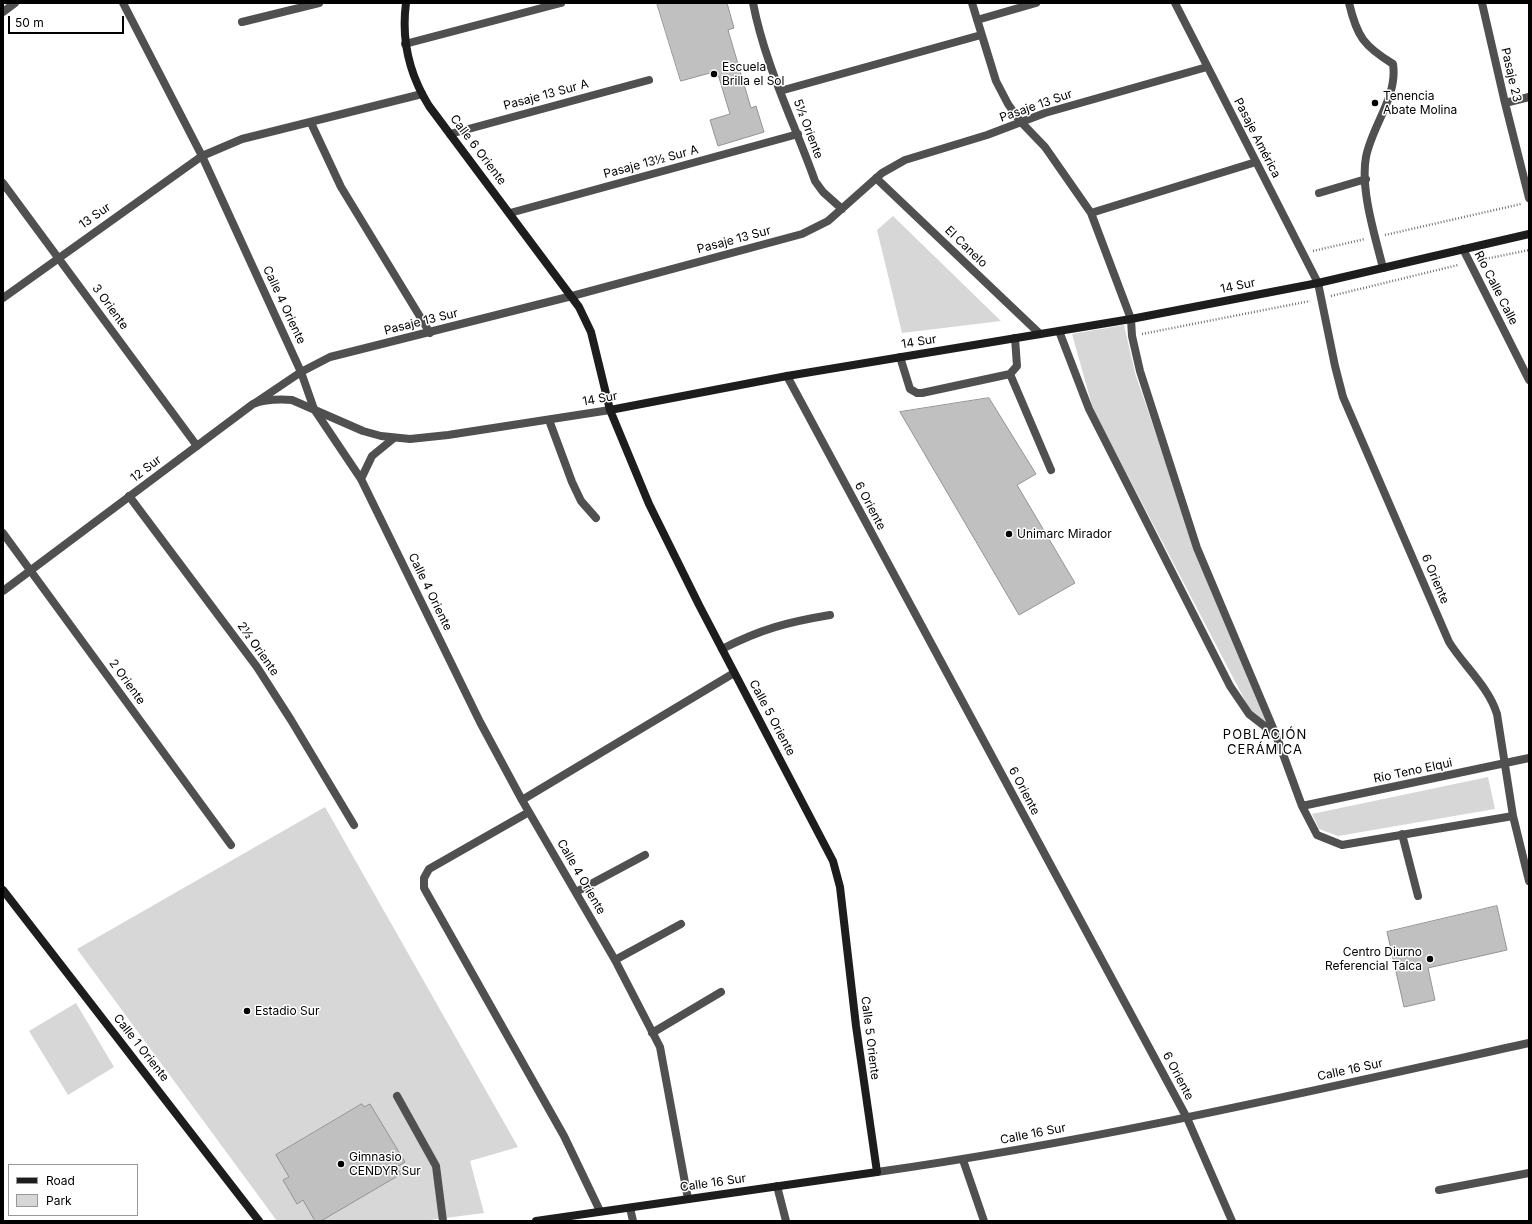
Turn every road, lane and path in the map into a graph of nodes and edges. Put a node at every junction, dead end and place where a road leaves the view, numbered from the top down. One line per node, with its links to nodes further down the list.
1 (15, 3): 12 (street)
2 (123, 3): 27 (street, Calle 4 Oriente)
3 (319, 3): 14 (street)
4 (406, 3): 16 (main road, Calle 6 Oriente)
5 (562, 3): 16 (street)
6 (753, 3): 19 (street, 5½ Oriente)
7 (972, 3): 13 (street)
8 (1036, 3): 13 (street)
9 (1175, 3): 17 (street, Pasaje América)
10 (1349, 3): 30 (street)
11 (1482, 3): 22 (street, Pasaje 23)
12 (3, 12)
13 (977, 20): 15 (street)
14 (242, 22)
15 (981, 35): 19 (street); 23 (street)
16 (405, 44): 20 (main road, Calle 6 Oriente)
17 (1207, 67): 23 (street, Pasaje 13 Sur); 28 (street, Pasaje América)
18 (649, 80): 25 (street, Pasaje 13 Sur A)
19 (780, 90): 26 (street, 5½ Oriente)
20 (422, 94): 24 (street); 25 (main road, Calle 6 Oriente)
21 (1529, 97): 22 (street)
22 (1505, 103): 33 (street, Pasaje 23)
23 (1020, 121): 29 (street, Pasaje 13 Sur); 37 (street)
24 (310, 123): 27 (street); 49 (street)
25 (450, 134): 36 (main road, Calle 6 Oriente)
26 (798, 134): 35 (street, 5½ Oriente); 36 (street, Pasaje 13½ Sur A)
27 (202, 156): 42 (street, 13 Sur); 53 (street, Calle 4 Oriente)
28 (1256, 162): 37 (street); 41 (street, Pasaje América)
29 (876, 178): 35 (street, Pasaje 13 Sur); 50 (street, El Canelo)
30 (1366, 179): 32 (street); 39 (street)
31 (3, 183): 42 (street, 3 Oriente)
32 (1319, 193)
33 (1529, 198)
34 (1529, 202): 39 (path)
35 (842, 209): 45 (street, Pasaje 13 Sur)
36 (510, 213): 45 (main road, Calle 6 Oriente)
37 (1092, 213): 47 (street)
38 (1529, 234): 40 (main road, 14 Sur)
39 (1375, 237): 41 (path); 43 (street)
40 (1463, 250): 43 (main road, 14 Sur); 56 (street, Río Calle Calle)
41 (1303, 253): 44 (street, Pasaje América)
42 (58, 257): 46 (street, 13 Sur); 62 (street, 3 Oriente)
43 (1383, 268): 44 (main road, 14 Sur)
44 (1318, 283): 47 (main road, 14 Sur); 75 (street, 6 Oriente)
45 (572, 296): 49 (street, Pasaje 13 Sur); 59 (main road, Calle 5 Oriente)
46 (3, 298)
47 (1131, 319): 48 (main road, 14 Sur); 73 (street)
48 (1059, 331): 50 (main road, 14 Sur); 73 (street)
49 (430, 333): 53 (street, Pasaje 13 Sur)
50 (1040, 334): 51 (main road, 14 Sur)
51 (1015, 338): 52 (main road, 14 Sur); 54 (street)
52 (900, 357): 54 (street); 55 (main road, 14 Sur)
53 (301, 372): 57 (street, Pasaje 13 Sur); 58 (street, Calle 4 Oriente)
54 (1010, 374): 63 (street)
55 (786, 376): 59 (main road, 14 Sur); 94 (street, 6 Oriente)
56 (1529, 380)
57 (253, 404): 58 (street, 12 Sur); 62 (street, 12 Sur)
58 (314, 409): 61 (street, 14 Sur); 64 (street, Calle 4 Oriente)
59 (610, 410): 60 (street, 14 Sur); 71 (main road, Calle 5 Oriente)
60 (549, 420): 61 (street, 14 Sur); 66 (street)
61 (394, 438): 64 (street)
62 (197, 446): 65 (street, 12 Sur)
63 (1051, 470)
64 (362, 479): 76 (street, Calle 4 Oriente)
65 (129, 496): 68 (street, 12 Sur); 80 (street, 2½ Oriente)
66 (596, 518)
67 (3, 533): 68 (street, 2 Oriente)
68 (30, 571): 69 (street, 12 Sur); 82 (street, 2 Oriente)
69 (3, 591)
70 (830, 614): 71 (street)
71 (722, 649): 72 (main road, Calle 5 Oriente)
72 (734, 673): 76 (street); 96 (main road, Calle 5 Oriente)
73 (1276, 735): 77 (street)
74 (1529, 758): 75 (street, Río Teno Elqui)
75 (1504, 764): 77 (street, Río Teno Elqui); 79 (street, 6 Oriente)
76 (522, 800): 78 (street, Calle 4 Oriente)
77 (1302, 806): 81 (street)
78 (529, 812): 86 (street, Calle 4 Oriente); 102 (street)
79 (1513, 816): 81 (street); 84 (street, 6 Oriente)
80 (354, 825)
81 (1402, 834): 87 (street)
82 (231, 845)
83 (645, 855): 86 (street)
84 (1529, 881)
85 (3, 890): 103 (main road, Calle 1 Oriente)
86 (576, 892): 89 (street, Calle 4 Oriente)
87 (1418, 896)
88 (681, 924): 89 (street)
89 (615, 960): 91 (street, Calle 4 Oriente)
90 (721, 992): 91 (street)
91 (652, 1033): 100 (street, Calle 4 Oriente)
92 (1529, 1043): 94 (street, Calle 16 Sur)
93 (397, 1096): 104 (street)
94 (1187, 1118): 95 (street, Calle 16 Sur); 109 (street, 6 Oriente)
95 (963, 1160): 96 (street, Calle 16 Sur); 108 (street)
96 (877, 1172): 98 (main road, Calle 16 Sur)
97 (1529, 1173): 99 (street)
98 (777, 1186): 100 (main road, Calle 16 Sur); 107 (street)
99 (1439, 1190)
100 (688, 1199): 101 (main road, Calle 16 Sur)
101 (630, 1208): 102 (main road, Calle 16 Sur); 106 (street)
102 (600, 1211): 105 (main road, Calle 16 Sur)
103 (259, 1221)
104 (443, 1221)
105 (536, 1221)
106 (633, 1221)
107 (786, 1221)
108 (984, 1221)
109 (1232, 1221)

